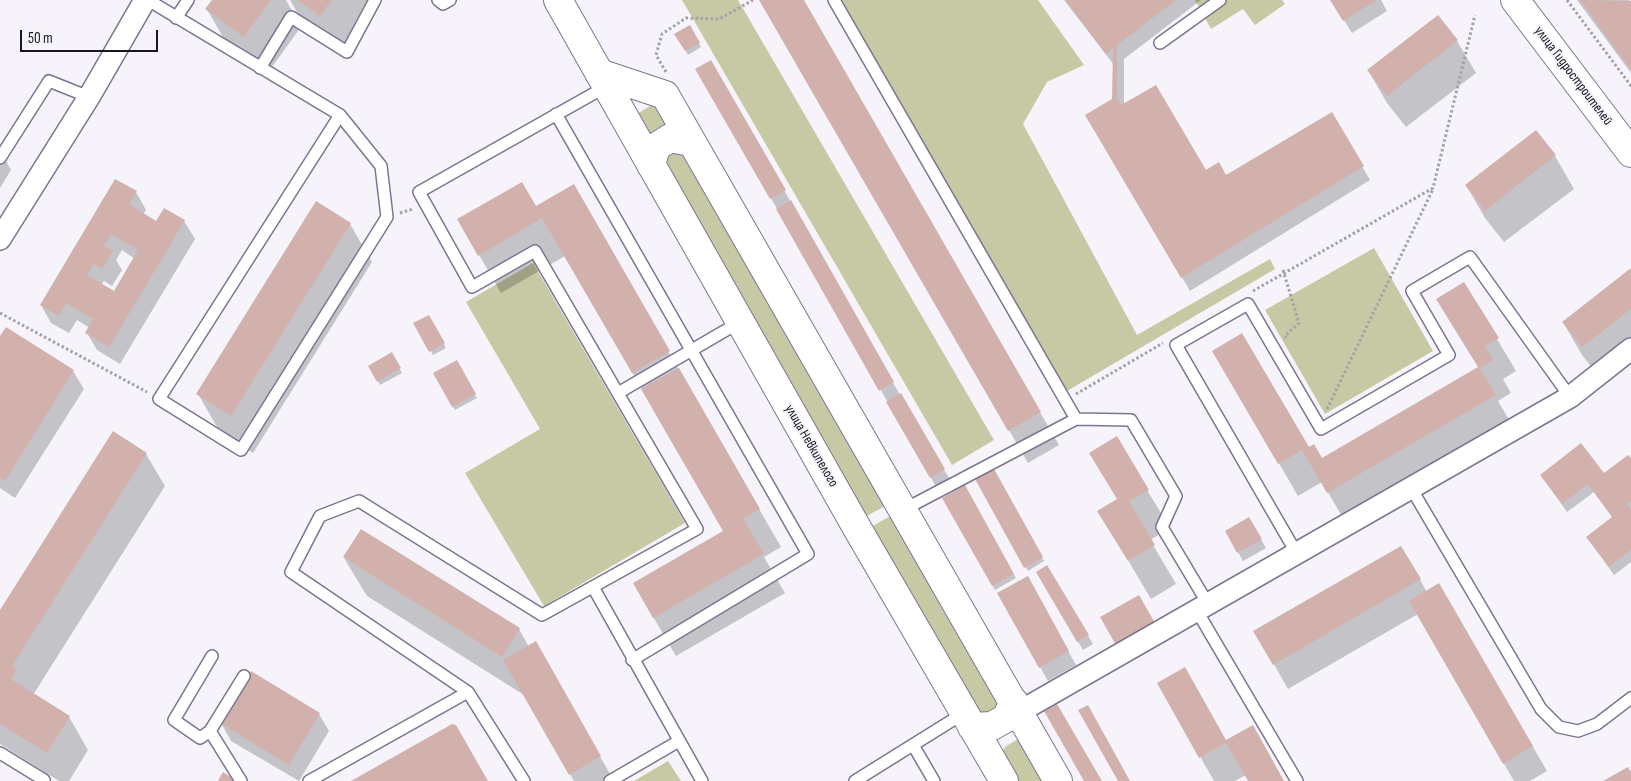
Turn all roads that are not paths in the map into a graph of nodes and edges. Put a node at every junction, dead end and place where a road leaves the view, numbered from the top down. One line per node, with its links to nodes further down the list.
1 (147, 0): 10 (lane); 14 (street)
2 (188, 0): 10 (lane)
3 (375, 0): 12 (lane)
4 (438, 0): 5 (lane)
5 (450, 0)
6 (558, 0): 13 (street, улица Невкипелого)
7 (834, 0): 27 (lane)
8 (1220, 0): 11 (lane)
9 (1515, 0): 18 (street, улица Гидростроителей)
10 (176, 18): 12 (lane)
11 (1160, 43)
12 (260, 68): 16 (lane)
13 (603, 80): 15 (lane); 17 (street); 20 (street, улица Невкипелого)
14 (89, 97): 19 (lane); 21 (street)
15 (556, 114): 24 (lane); 25 (lane)
16 (340, 115): 16 (lane)
17 (691, 142): 20 (street); 29 (street)
18 (1631, 152)
19 (0, 158)
20 (651, 165): 22 (street, улица Невкипелого)
21 (0, 239)
22 (740, 322): 24 (lane); 39 (street, улица Невкипелого)
23 (1631, 349): 26 (street)
24 (691, 350): 25 (lane); 34 (lane)
25 (618, 393): 31 (lane)
26 (1570, 397): 28 (street); 30 (lane)
27 (1076, 419): 29 (lane); 32 (lane)
28 (1411, 488): 30 (street); 37 (lane)
29 (903, 510): 38 (street)
30 (1297, 554): 32 (street)
31 (593, 588): 34 (lane); 36 (lane)
32 (1202, 608): 38 (street); 55 (lane)
33 (212, 656): 40 (lane)
34 (632, 660): 41 (lane)
35 (244, 676): 40 (lane)
36 (468, 692): 47 (lane); 48 (lane)
37 (1631, 698)
38 (1021, 714): 39 (street); 44 (street); 54 (street)
39 (968, 720): 42 (lane); 44 (street, улица Невкипелого)
40 (210, 731): 46 (lane)
41 (679, 741): 49 (lane); 50 (lane)
42 (913, 745): 51 (lane); 52 (lane)
43 (1, 755): 45 (lane)
44 (988, 755): 53 (street, улица Невкипелого)
45 (44, 780)
46 (240, 781)
47 (309, 781)
48 (524, 781)
49 (610, 781)
50 (702, 781)
51 (855, 781)
52 (934, 781)
53 (1004, 781)
54 (1058, 781)
55 (1297, 781)

